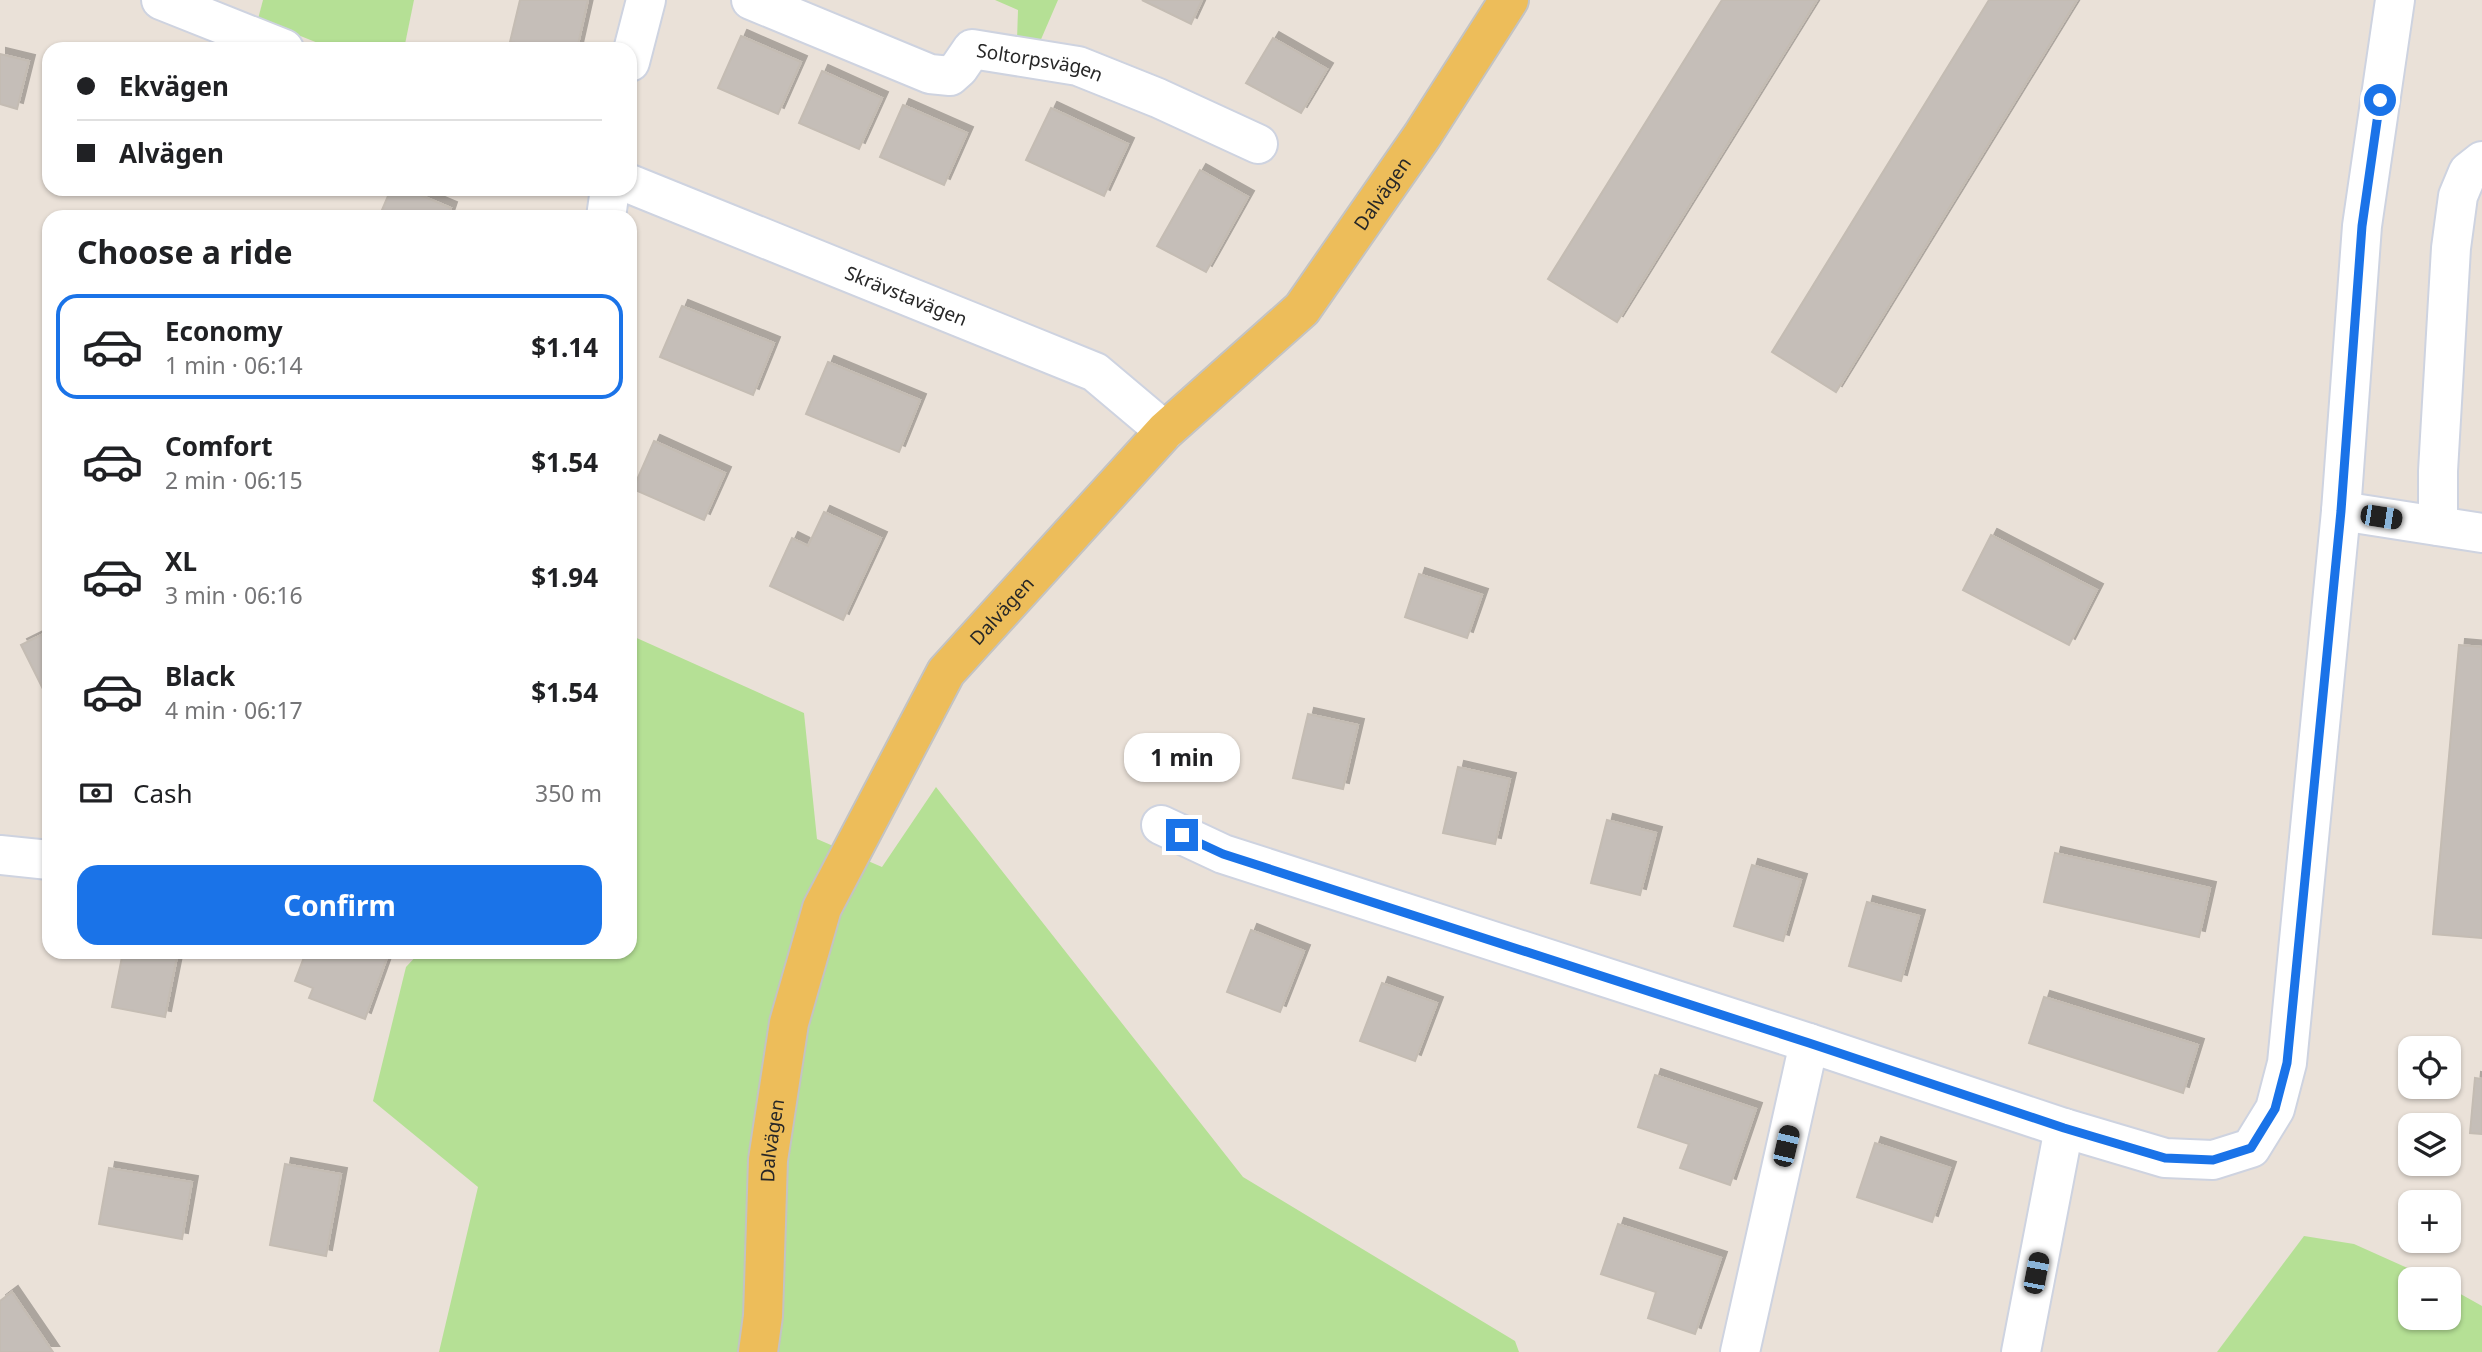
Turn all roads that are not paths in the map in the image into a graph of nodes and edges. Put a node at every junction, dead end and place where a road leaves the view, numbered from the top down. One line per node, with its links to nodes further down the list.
1 (162, 0): 6 (street)
2 (646, 0): 7 (street)
3 (751, 0): 8 (street, Soltorpsvägen)
4 (1508, 0): 11 (main road, Dalvägen)
5 (2395, 0): 12 (street)
6 (267, 42)
7 (635, 42)
8 (1258, 144)
9 (2482, 161): 13 (street)
10 (637, 187): 11 (street, Skrävstavägen)
11 (1165, 431): 20 (main road, Dalvägen)
12 (2341, 511): 13 (street); 19 (street)
13 (2438, 526): 14 (street)
14 (2482, 533)
15 (1161, 825): 18 (street)
16 (0, 856): 17 (street)
17 (42, 859)
18 (1809, 1043): 19 (street); 21 (street)
19 (2064, 1128): 22 (street)
20 (758, 1352)
21 (1740, 1352)
22 (2021, 1352)

